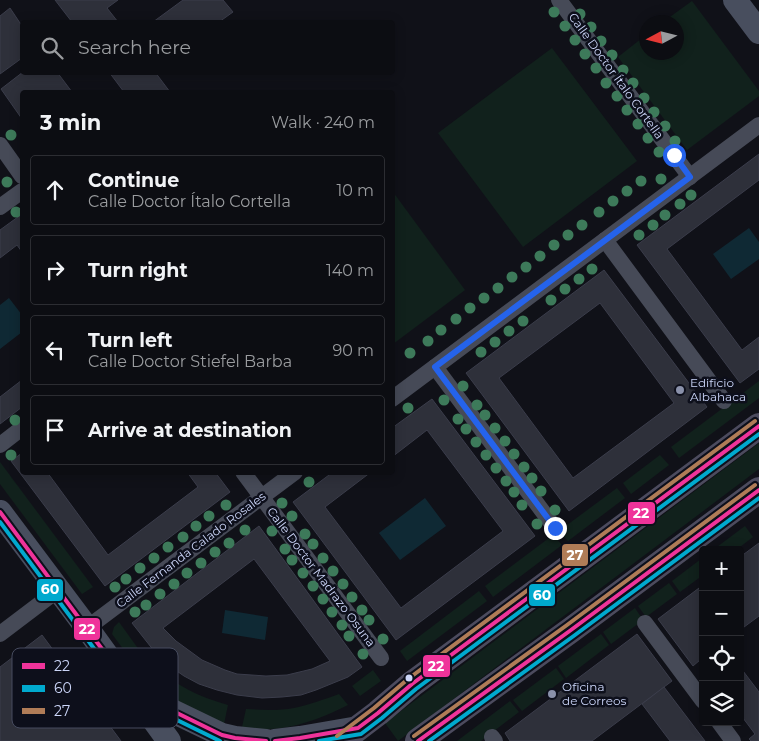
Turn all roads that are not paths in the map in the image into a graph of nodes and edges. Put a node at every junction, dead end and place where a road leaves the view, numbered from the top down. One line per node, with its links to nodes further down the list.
1 (559, 0): 7 (street, Calle Doctor Ítalo Cortella)
2 (735, 0): 3 (street)
3 (759, 32)
4 (759, 125): 7 (street)
5 (0, 146): 6 (street)
6 (20, 173)
7 (690, 177): 10 (street)
8 (20, 192): 9 (street)
9 (0, 207)
10 (605, 240): 11 (street); 13 (street)
11 (435, 367): 12 (street); 22 (street)
12 (395, 397)
13 (724, 402)
14 (759, 426): 33 (main road)
15 (20, 429): 16 (street)
16 (0, 444)
17 (245, 475): 20 (street, Calle Doctor Madrazo Osuna)
18 (291, 475): 20 (street, Calle Fernanda Calado Rosales)
19 (759, 490): 37 (main road)
20 (261, 498): 25 (street, Calle Fernanda Calado Rosales); 28 (street, Calle Doctor Madrazo Osuna)
21 (0, 512): 23 (street)
22 (555, 528)
23 (58, 590): 25 (street); 26 (street)
24 (645, 623): 29 (street)
25 (87, 628): 27 (street)
26 (0, 634)
27 (102, 648)
28 (382, 658)
29 (699, 696)
30 (178, 714): 35 (street)
31 (722, 726): 38 (street)
32 (160, 728): 34 (street)
33 (350, 735): 36 (street)
34 (169, 741)
35 (266, 741)
36 (274, 741)
37 (418, 741)
38 (733, 741)

